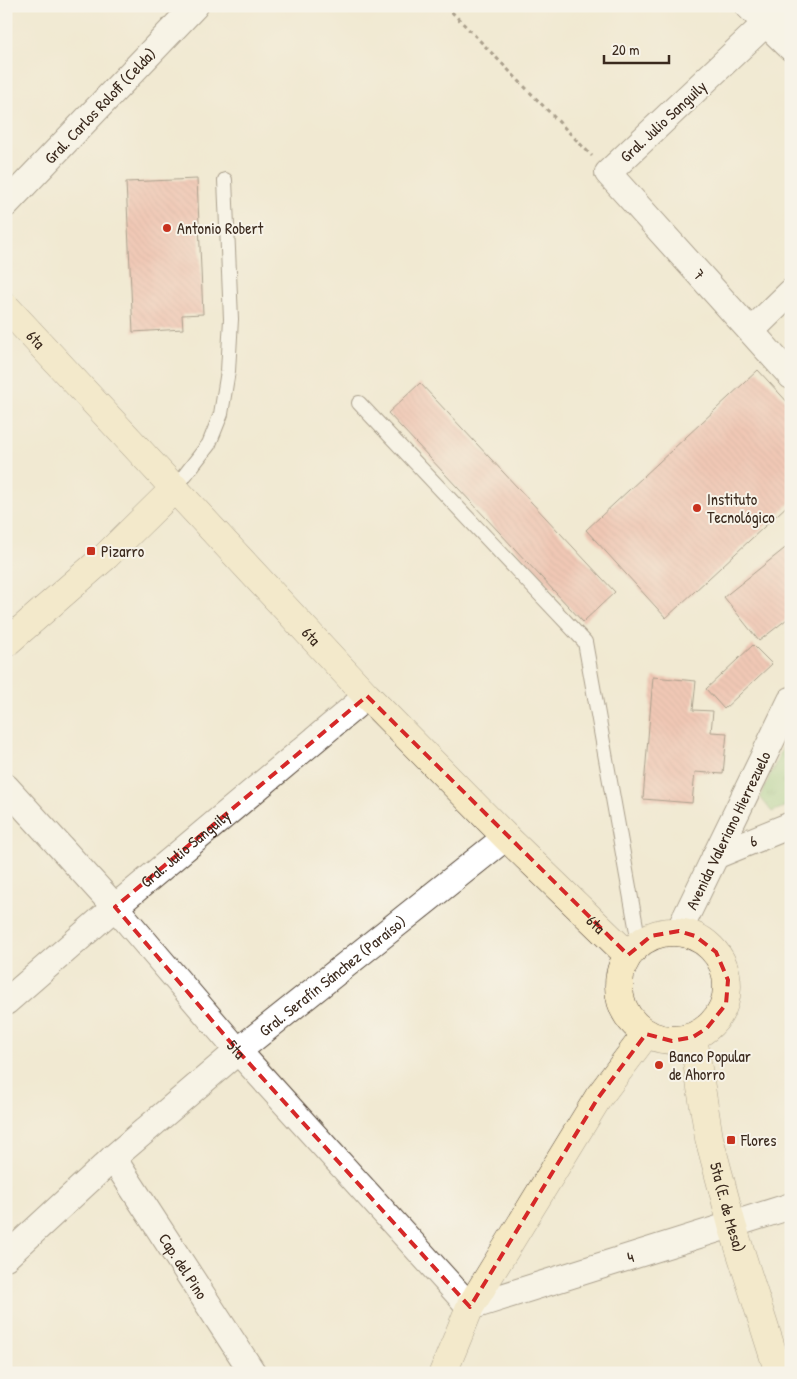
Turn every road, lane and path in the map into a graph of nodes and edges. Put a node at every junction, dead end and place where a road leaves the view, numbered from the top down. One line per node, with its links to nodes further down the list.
1 (195, 6): 7 (street, Gral. Carlos Roloff (Celda))
2 (446, 6): 5 (path)
3 (766, 12): 4 (street); 5 (street, Gral. Julio Sanguily)
4 (791, 48)
5 (608, 173): 10 (street, 7)
6 (225, 180): 13 (lane)
7 (6, 204)
8 (791, 292): 10 (street)
9 (6, 307): 13 (street, 6ta)
10 (751, 331): 11 (street, 7)
11 (791, 376)
12 (359, 403): 23 (lane)
13 (175, 488): 14 (street); 15 (street, 6ta)
14 (6, 643)
15 (367, 696): 19 (street, 6ta); 21 (street, Gral. Julio Sanguily)
16 (791, 700): 20 (street, Avenida Valeriano Hierrezuelo)
17 (6, 788): 21 (street, 5ta)
18 (791, 826): 20 (street, 6)
19 (506, 837): 23 (street, 6ta); 27 (street, Gral. Serafín Sánchez (Paraíso))
20 (716, 856): 22 (street, Avenida Valeriano Hierrezuelo)
21 (115, 907): 24 (street, Gral. Julio Sanguily); 27 (street, 5ta)
22 (679, 931): 23 (street); 26 (street)
23 (634, 949): 25 (street)
24 (6, 1002)
25 (646, 1034): 26 (street); 32 (street)
26 (693, 1037): 30 (street, 5ta (E. de Mesa))
27 (238, 1051): 28 (street, Gral. Serafín Sánchez (Paraíso)); 32 (street, 5ta)
28 (113, 1158): 31 (street, Gral. Serafín Sánchez (Paraíso)); 33 (street, Cap. del Pino)
29 (791, 1206): 30 (street, 4)
30 (732, 1225): 32 (street, 4); 35 (street, 5ta (E. de Mesa))
31 (6, 1257)
32 (470, 1307): 34 (street)
33 (253, 1373)
34 (443, 1373)
35 (779, 1373)

